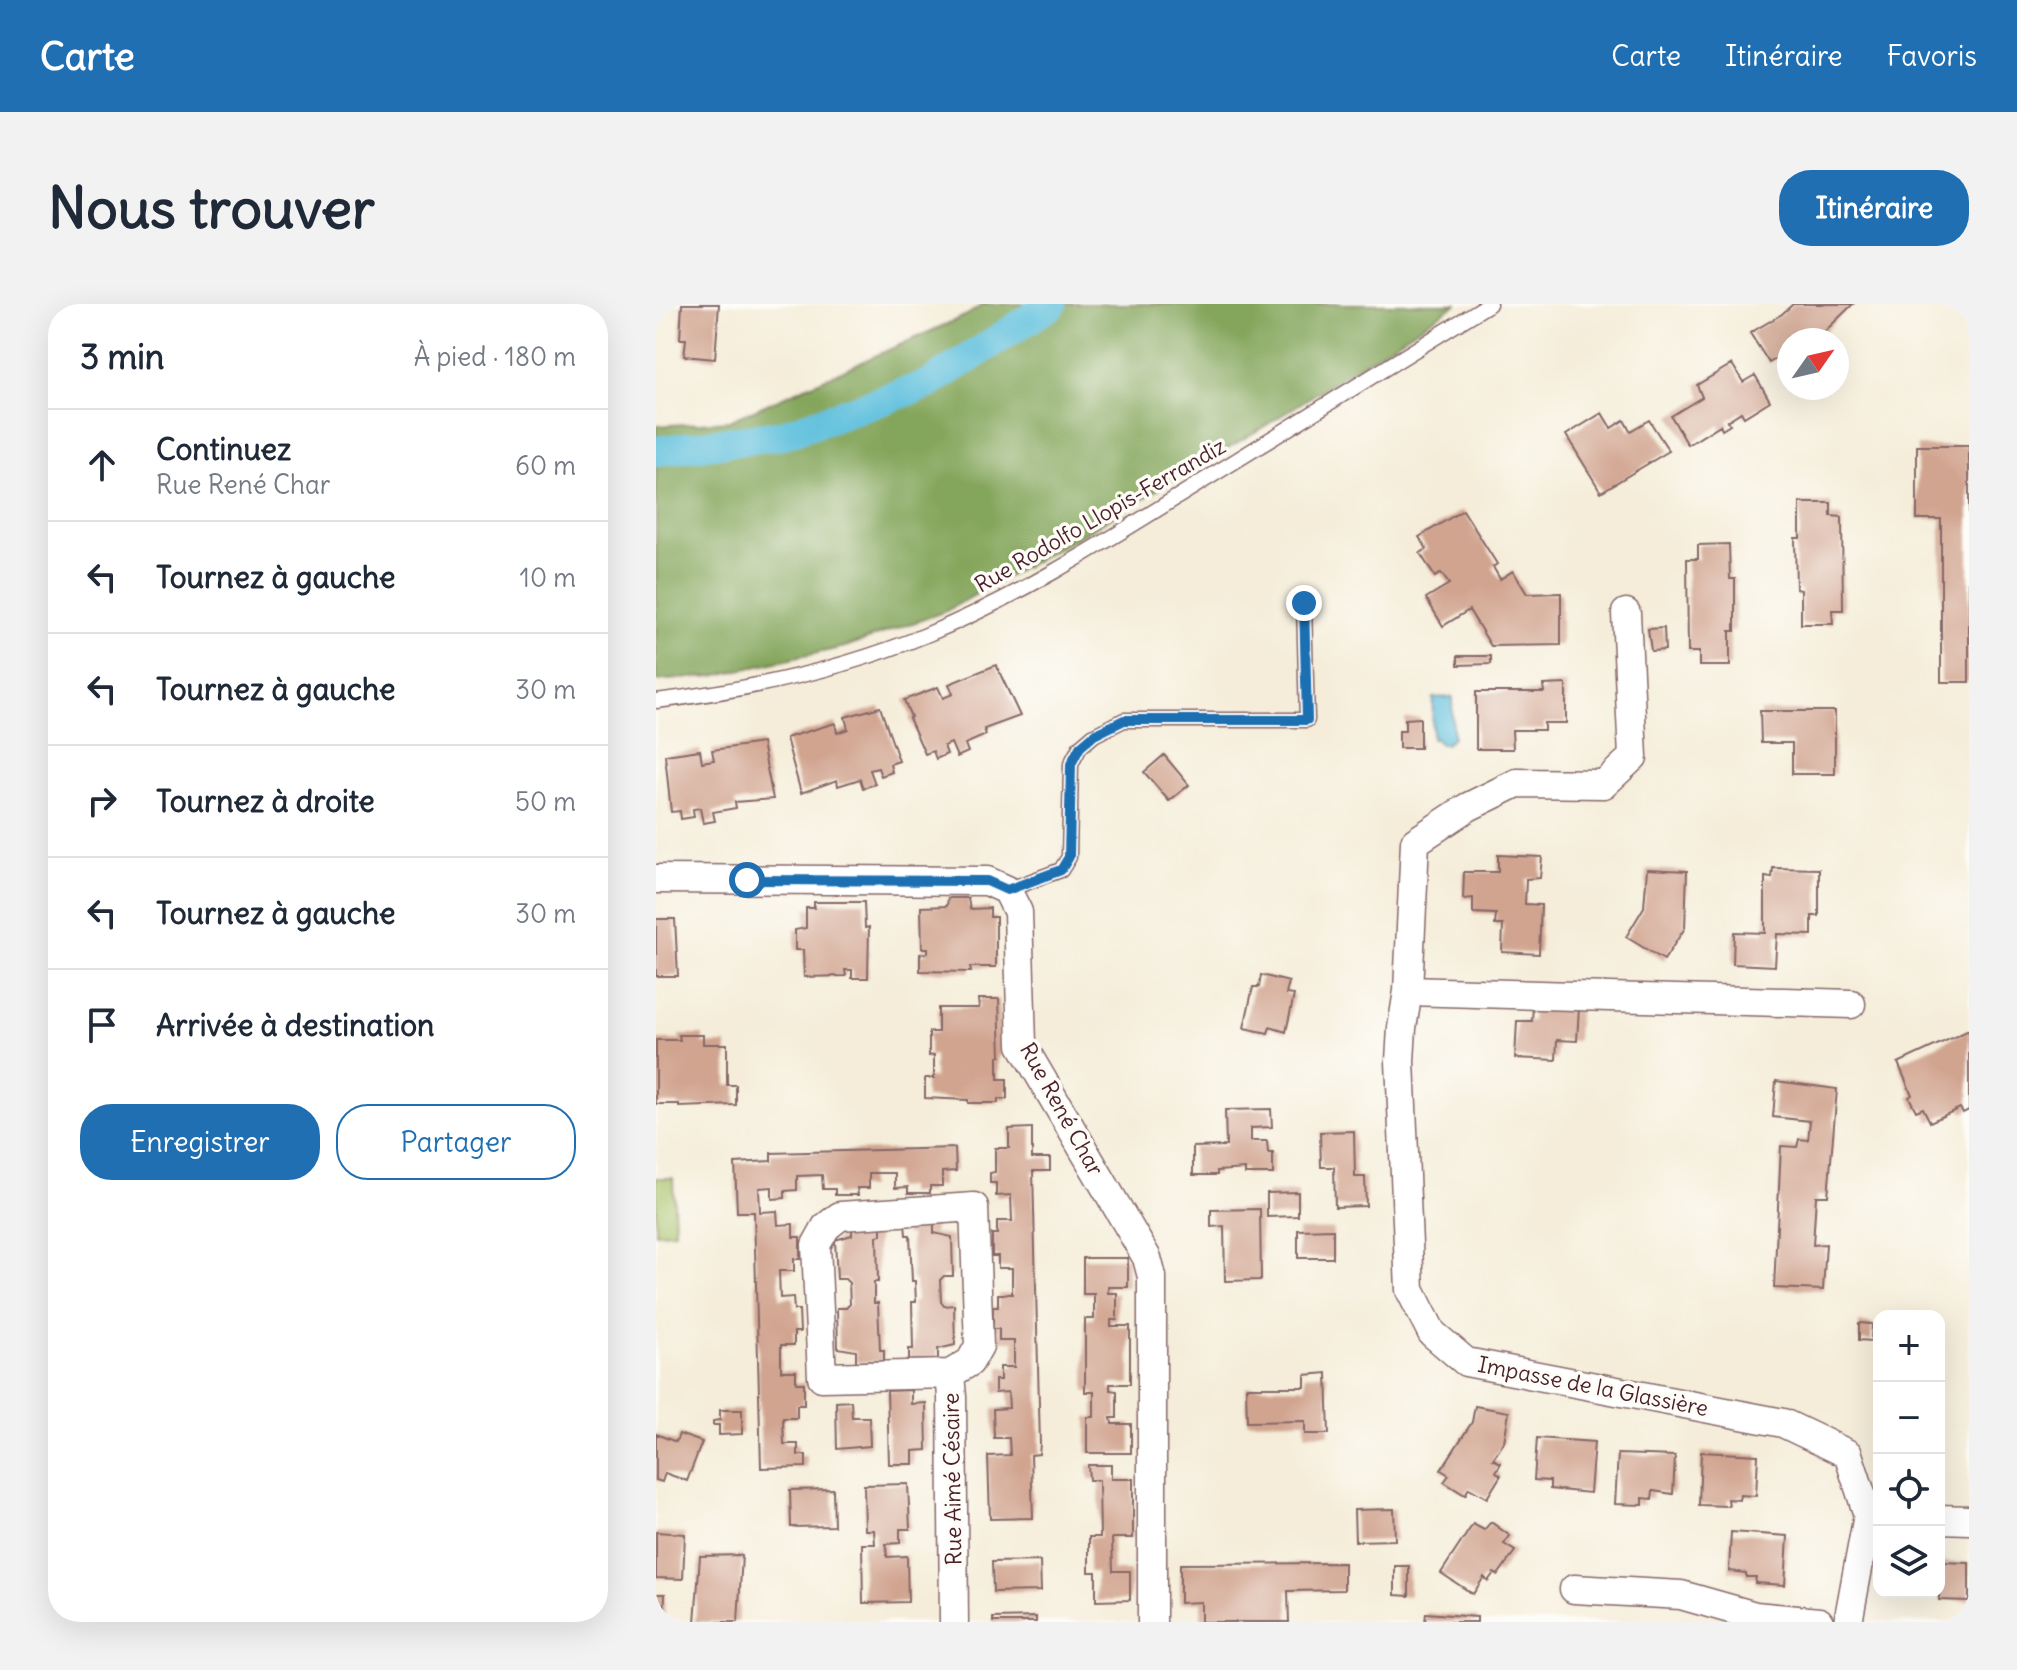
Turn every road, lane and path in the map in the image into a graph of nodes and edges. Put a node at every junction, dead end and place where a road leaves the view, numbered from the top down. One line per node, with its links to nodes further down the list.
1 (1489, 304): 4 (lane, Rue Rodolfo Llopis-Ferrandiz)
2 (1304, 603): 6 (lane)
3 (1626, 613): 7 (street, Impasse de la Glassière)
4 (656, 701)
5 (656, 879): 6 (street)
6 (1007, 890): 15 (street, Rue René Char)
7 (1408, 991): 8 (street); 10 (street, Impasse de la Glassière)
8 (1851, 1004)
9 (950, 1374): 9 (street, Rue Aimé Césaire); 14 (street, Rue Aimé Césaire)
10 (1873, 1516): 17 (street, Impasse de la Glassière)
11 (1945, 1519): 12 (street)
12 (1969, 1520)
13 (1574, 1589): 16 (street)
14 (954, 1622)
15 (1152, 1622)
16 (1819, 1622)
17 (1848, 1622)

